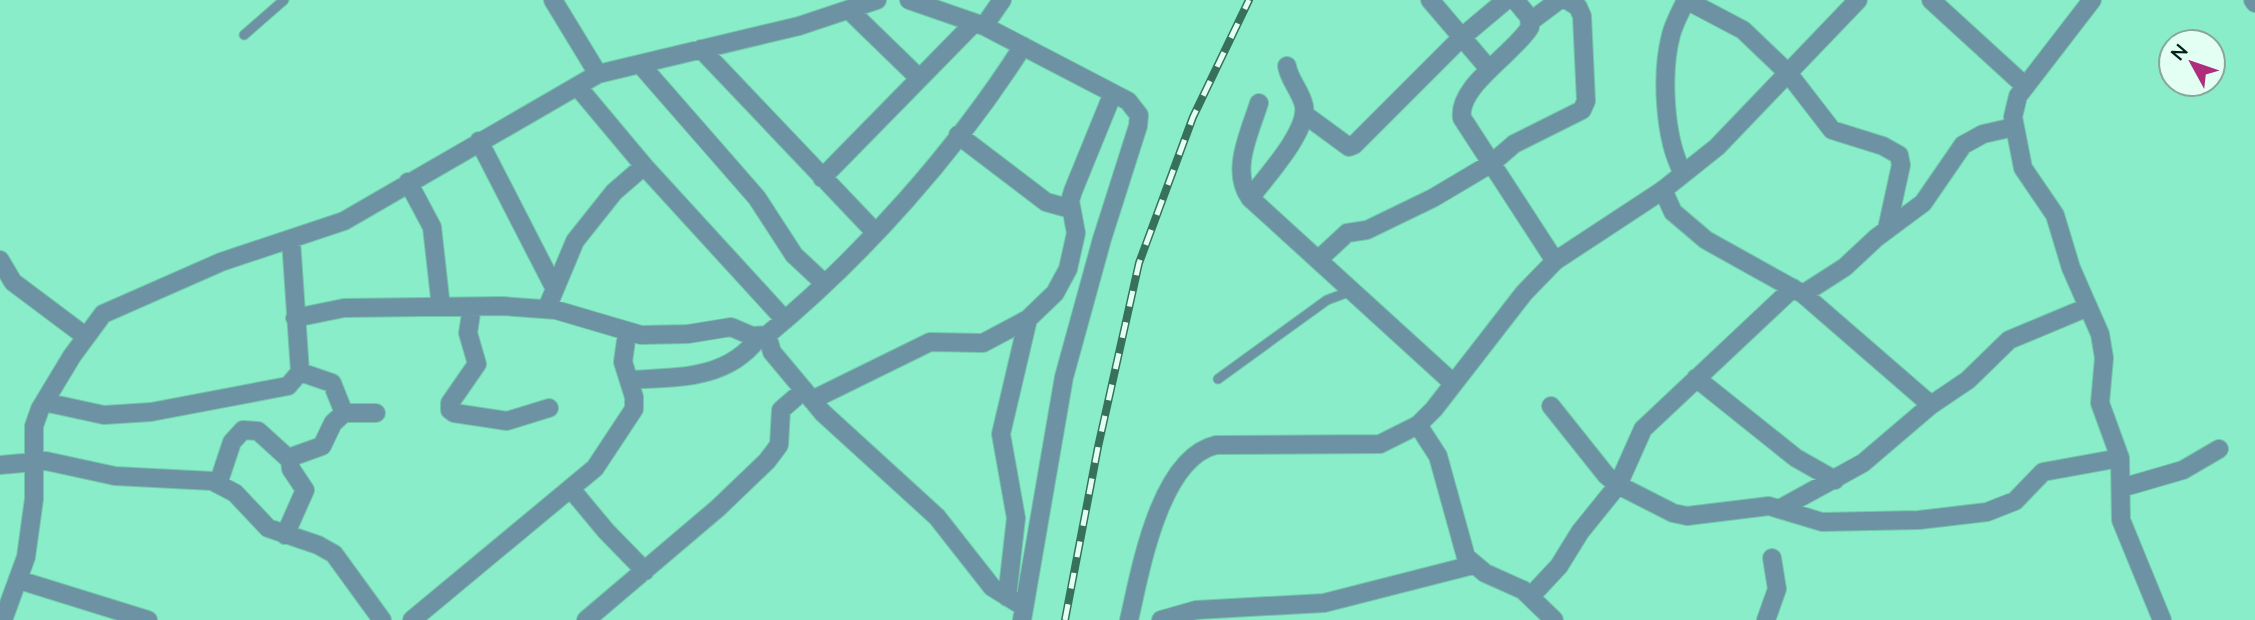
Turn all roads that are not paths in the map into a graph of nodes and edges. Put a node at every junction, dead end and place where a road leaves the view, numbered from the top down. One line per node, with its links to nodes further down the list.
1 (284, 0): 18 (lane)
2 (553, 0): 26 (street)
3 (877, 0): 15 (street)
4 (909, 0): 17 (street)
5 (1002, 0): 17 (street)
6 (1430, 0): 19 (street)
7 (1506, 0): 19 (street)
8 (1515, 0): 16 (street)
9 (1559, 0): 16 (street)
10 (1567, 0): 36 (street)
11 (1686, 0): 25 (street); 38 (street)
12 (1858, 0): 25 (street)
13 (1931, 0): 29 (street)
14 (2092, 0): 29 (street)
15 (849, 10): 21 (street); 27 (street)
16 (1531, 22): 24 (street)
17 (979, 24): 20 (street); 27 (street)
18 (244, 35)
19 (1462, 37): 24 (street); 32 (street)
20 (1023, 46): 30 (street); 34 (street)
21 (701, 49): 22 (street); 39 (street)
22 (640, 64): 26 (street); 50 (street)
23 (1287, 66): 32 (street)
24 (1489, 69): 36 (street)
25 (1788, 73): 38 (street); 44 (street)
26 (598, 74): 28 (street)
27 (919, 78): 39 (street)
28 (577, 86): 35 (street); 37 (street)
29 (2025, 86): 33 (street)
30 (1113, 93): 43 (street); 95 (street)
31 (1259, 103): 42 (street)
32 (1304, 114): 42 (street)
33 (2014, 127): 44 (street); 56 (street)
34 (958, 135): 43 (street); 45 (street)
35 (479, 141): 40 (street); 51 (street)
36 (1492, 163): 47 (street); 49 (street)
37 (644, 166): 51 (street); 60 (street)
38 (1683, 173): 41 (street)
39 (822, 178): 45 (street)
40 (408, 182): 46 (street); 54 (street)
41 (1663, 190): 49 (street); 53 (street)
42 (1250, 198): 47 (street)
43 (1071, 209): 59 (street)
44 (1886, 229): 53 (street)
45 (875, 232): 50 (street)
46 (291, 240): 58 (street); 62 (street)
47 (1318, 259): 52 (street)
48 (0, 260): 62 (street)
49 (1555, 261): 68 (street)
50 (824, 283): 60 (street)
51 (555, 289): 57 (street)
52 (1354, 290): 66 (lane); 68 (street)
53 (1798, 291): 65 (street); 71 (street)
54 (441, 307): 55 (street); 58 (street)
55 (472, 307): 57 (street); 73 (street)
56 (2088, 307): 71 (street); 78 (street)
57 (547, 308): 61 (street)
58 (295, 318): 64 (street)
59 (1028, 319): 69 (street); 94 (street)
60 (785, 320): 63 (street)
61 (627, 332): 63 (street); 67 (street)
62 (85, 336): 70 (street)
63 (763, 336): 67 (street); 69 (street)
64 (300, 372): 70 (street); 75 (street)
65 (1696, 378): 82 (street); 84 (street)
66 (1218, 379)
67 (629, 380): 86 (street)
68 (1453, 383): 76 (street)
69 (808, 395): 91 (street); 94 (street)
70 (44, 402): 80 (street)
71 (1931, 405): 82 (street)
72 (1551, 406): 84 (street)
73 (549, 408)
74 (376, 412): 75 (street)
75 (344, 413): 79 (street)
76 (1418, 425): 90 (street); 101 (street)
77 (2219, 449): 85 (street)
78 (2120, 458): 85 (street); 87 (street)
79 (290, 460): 83 (street); 88 (street)
80 (33, 462): 81 (street); 83 (street); 92 (street)
81 (0, 465)
82 (1835, 480): 87 (street)
83 (218, 484): 88 (street)
84 (1618, 485): 87 (street); 93 (street)
85 (2121, 488): 105 (street)
86 (571, 489): 91 (street); 99 (street)
87 (1781, 509)
88 (285, 535): 98 (street)
89 (1772, 558): 104 (street)
90 (1474, 565): 93 (street); 102 (street)
91 (645, 570): 100 (street)
92 (19, 580): 96 (street); 97 (street)
93 (1531, 596): 103 (street)
94 (1007, 597): 95 (street)
95 (1023, 614)
96 (3, 620)
97 (148, 620)
98 (383, 620)
99 (412, 620)
100 (586, 620)
101 (1129, 620)
102 (1161, 620)
103 (1554, 620)
104 (1766, 620)
105 (2162, 620)

